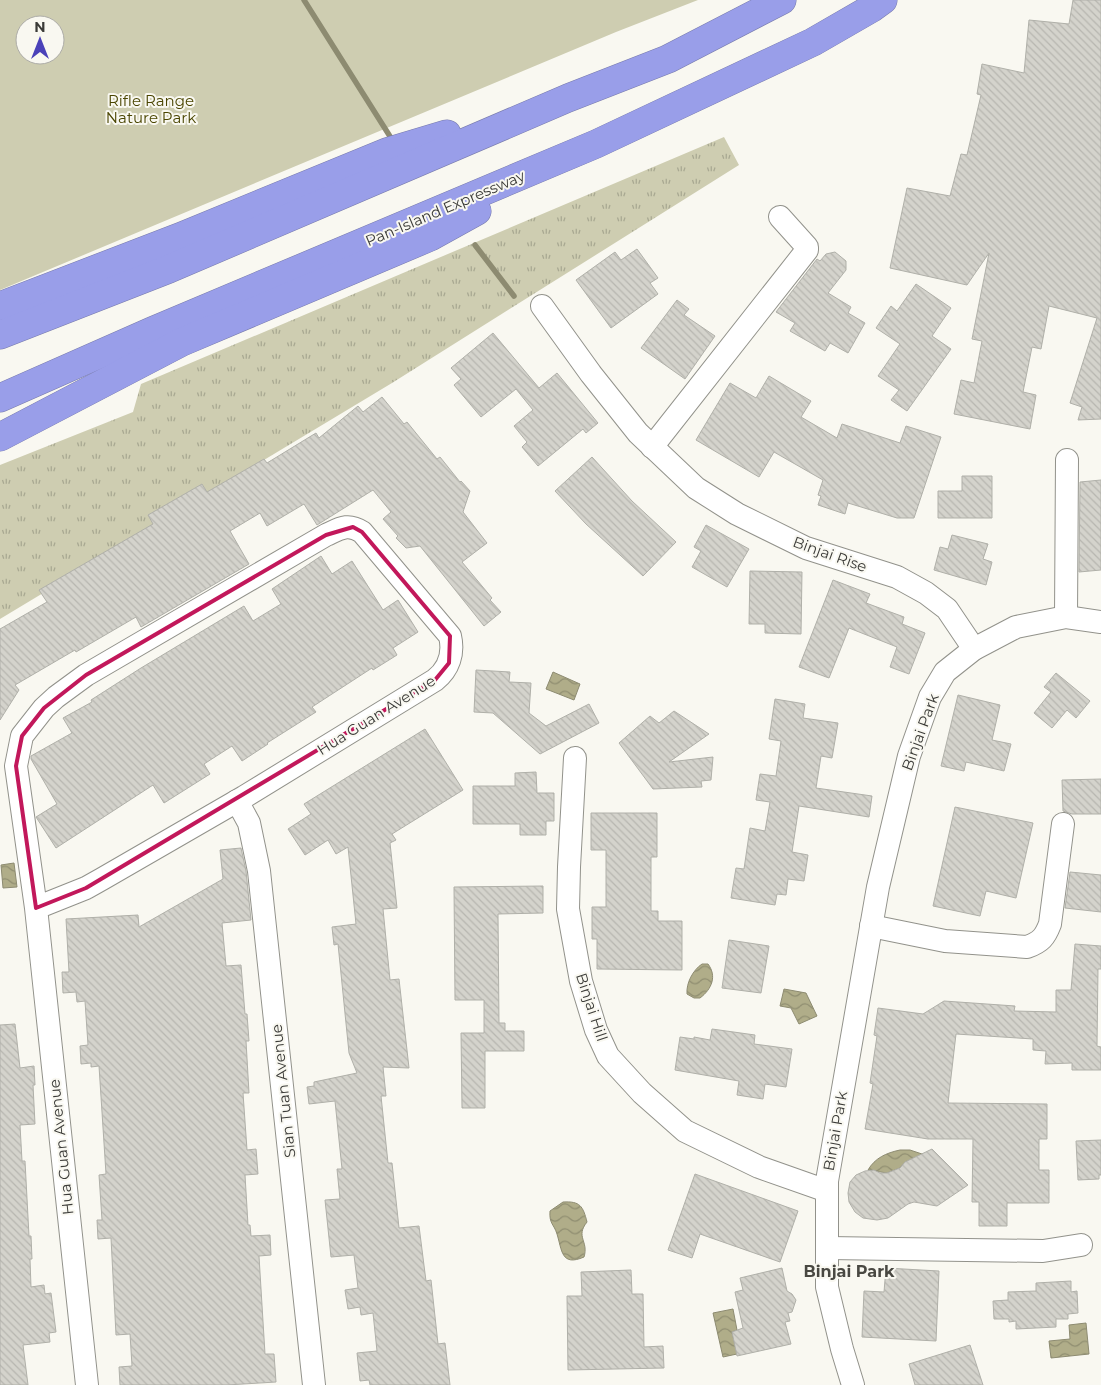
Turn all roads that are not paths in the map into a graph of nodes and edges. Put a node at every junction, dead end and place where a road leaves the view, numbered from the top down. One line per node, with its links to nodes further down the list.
1 (782, 0): 3 (highway)
2 (882, 0): 4 (highway, Pan-Island Expressway)
3 (568, 98): 6 (highway); 8 (highway)
4 (596, 144): 9 (highway, Pan-Island Expressway); 10 (highway)
5 (780, 218): 11 (street)
6 (0, 306)
7 (542, 306): 11 (street, Binjai Rise)
8 (0, 335)
9 (0, 398)
10 (0, 437)
11 (652, 447): 15 (street, Binjai Rise)
12 (1067, 460): 13 (street)
13 (1066, 618): 14 (street, Binjai Park); 15 (street, Binjai Park)
14 (1101, 622)
15 (974, 650): 21 (street, Binjai Park)
16 (575, 758): 22 (street, Binjai Hill)
17 (8, 761): 18 (street, Hua Guan Avenue); 20 (street, Hua Guan Avenue)
18 (237, 801): 20 (street, Hua Guan Avenue); 26 (street, Sian Tuan Avenue)
19 (1063, 824): 21 (street)
20 (36, 908): 25 (street, Hua Guan Avenue)
21 (871, 926): 22 (street, Binjai Park)
22 (827, 1191): 24 (street, Binjai Park)
23 (1081, 1245): 24 (street)
24 (828, 1248): 27 (street, Binjai Park)
25 (87, 1385)
26 (314, 1385)
27 (853, 1385)

